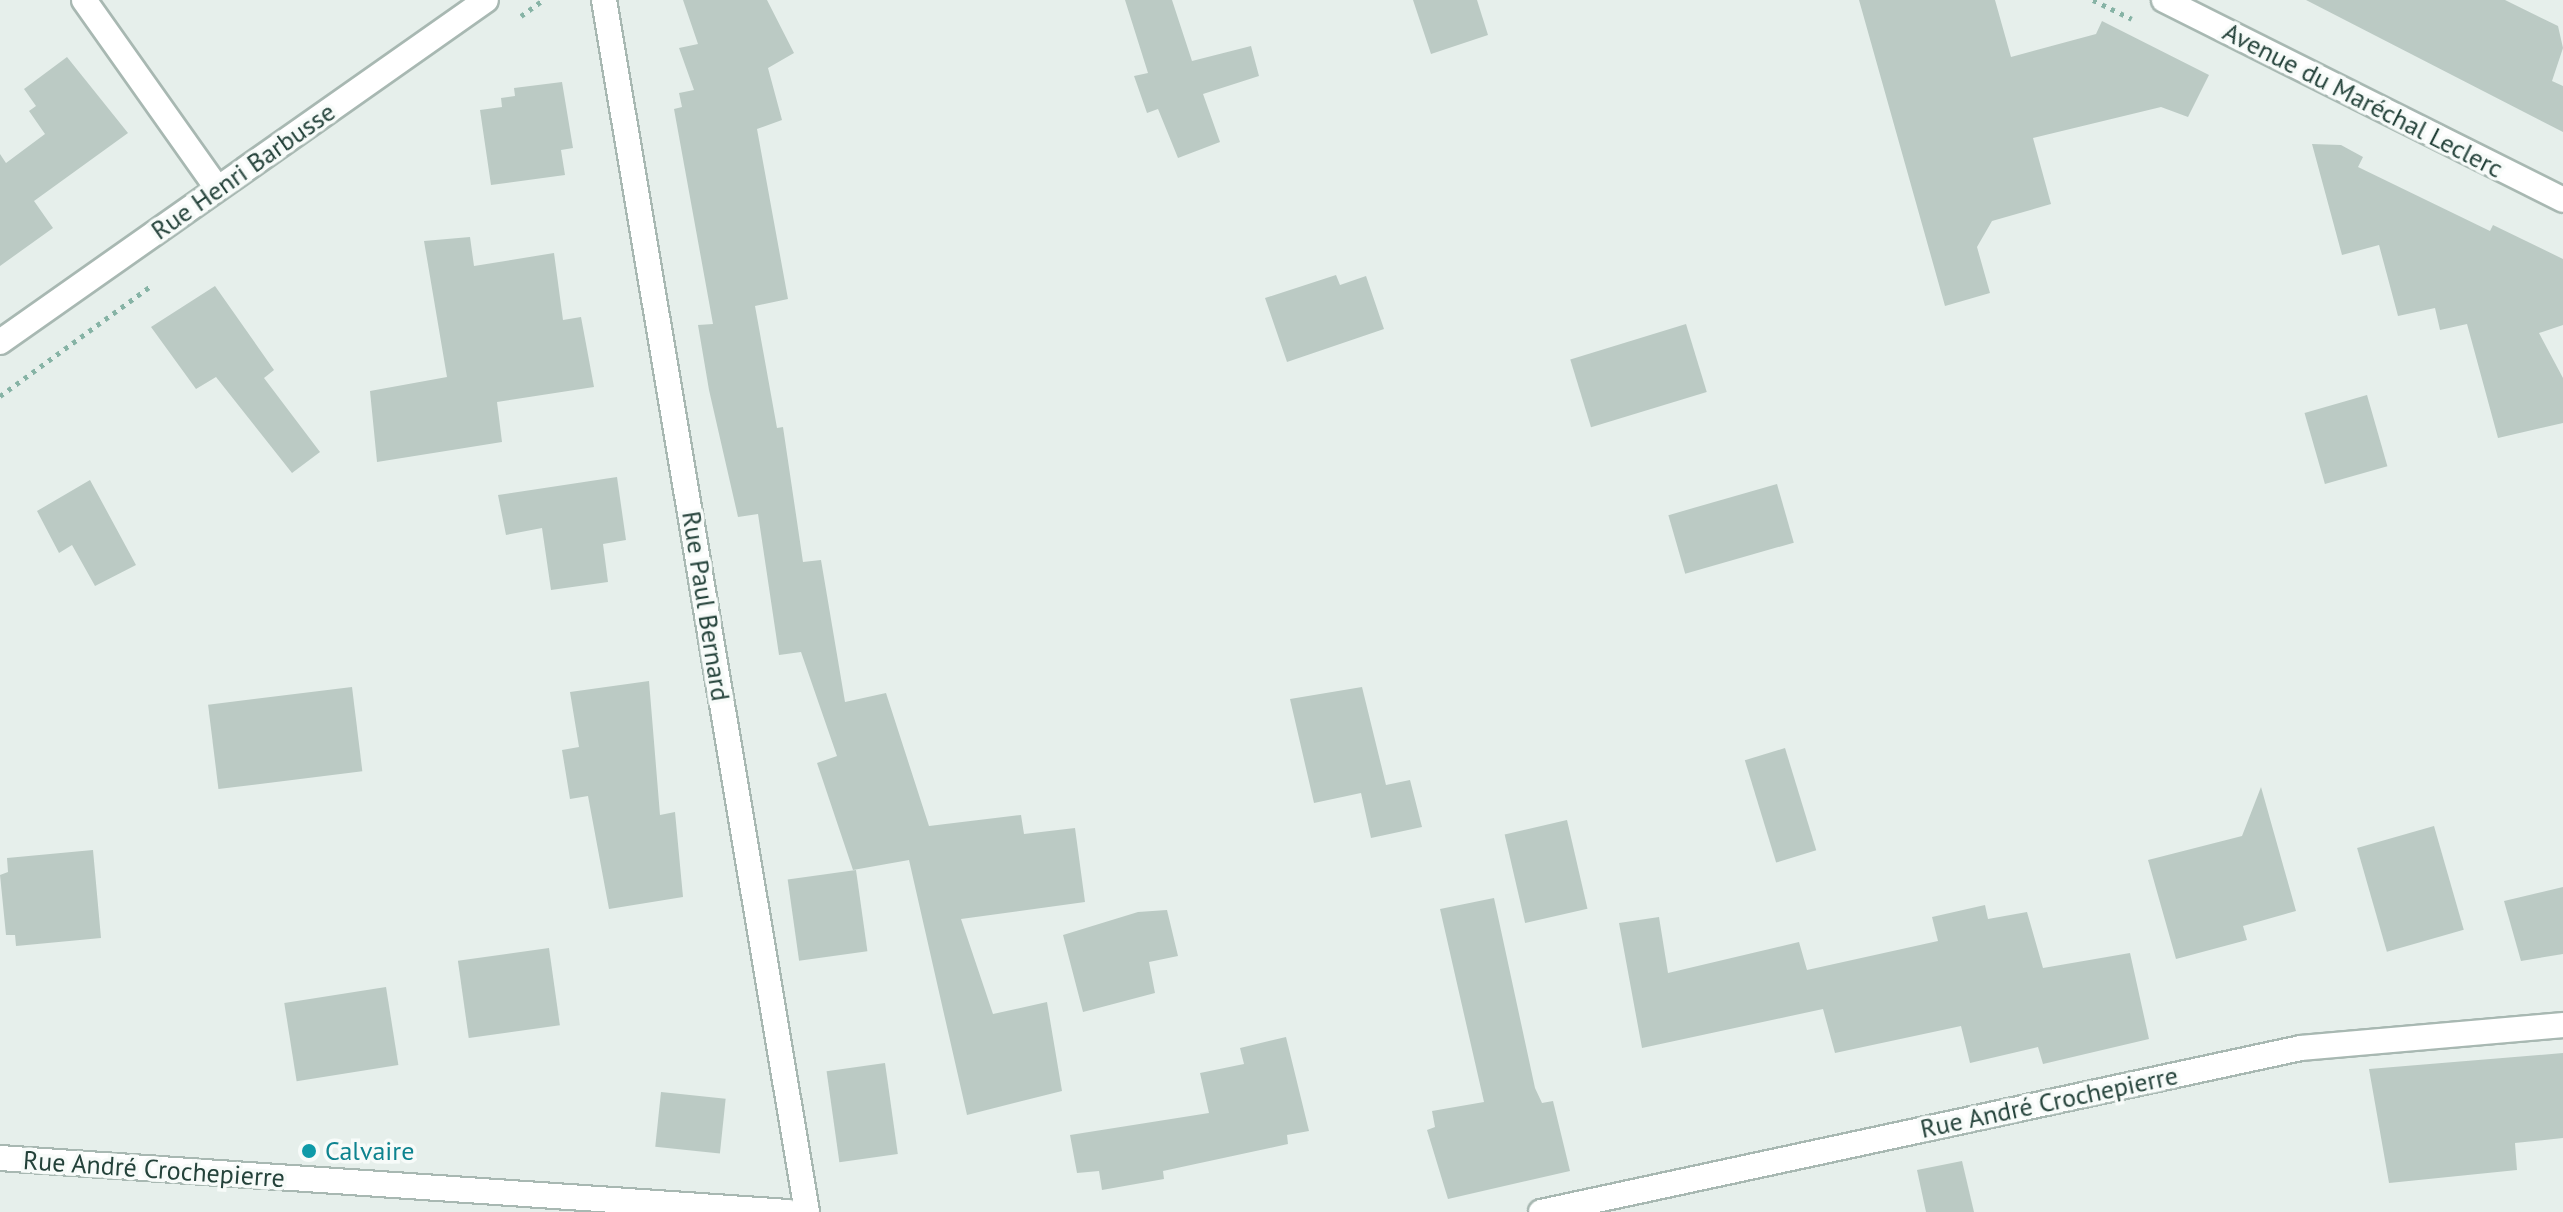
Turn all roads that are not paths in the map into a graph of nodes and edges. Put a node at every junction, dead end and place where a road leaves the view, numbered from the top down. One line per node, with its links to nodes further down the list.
1 (84, 0): 5 (street)
2 (486, 0): 5 (street, Rue Henri Barbusse)
3 (604, 0): 11 (street, Rue Paul Bernard)
4 (2164, 0): 6 (street, Avenue du Maréchal Leclerc)
5 (217, 188): 7 (street, Rue Henri Barbusse)
6 (2563, 200)
7 (0, 342)
8 (2563, 1025): 12 (street, Rue André Crochepierre)
9 (0, 1158): 10 (street, Rue André Crochepierre)
10 (788, 1212)
11 (807, 1212)
12 (1541, 1212)

